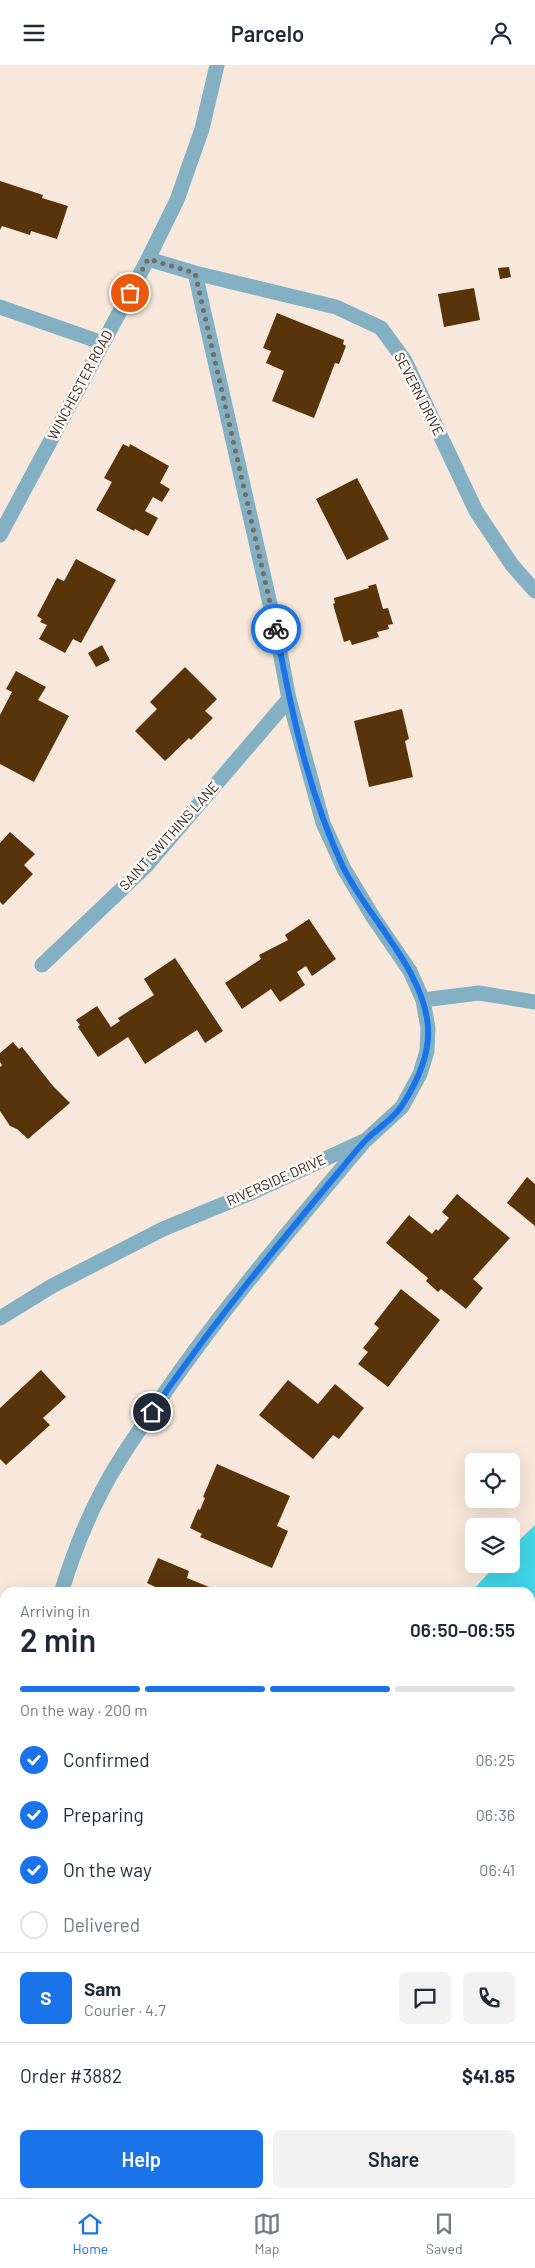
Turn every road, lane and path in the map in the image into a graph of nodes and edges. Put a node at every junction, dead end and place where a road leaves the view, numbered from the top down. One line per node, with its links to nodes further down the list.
1 (217, 65): 2 (street, WINCHESTER ROAD)
2 (148, 259): 3 (street, SEVERN DRIVE); 5 (street, WINCHESTER ROAD)
3 (195, 273): 7 (street, SEVERN DRIVE); 8 (street, RIVERSIDE DRIVE)
4 (0, 307): 5 (street)
5 (103, 343): 6 (street, WINCHESTER ROAD)
6 (0, 535)
7 (535, 591)
8 (289, 699): 9 (street, SAINT SWITHINS LANE); 10 (street, RIVERSIDE DRIVE)
9 (42, 965)
10 (422, 1000): 11 (street); 12 (street, RIVERSIDE DRIVE)
11 (535, 1003)
12 (366, 1140): 13 (street, RIVERSIDE DRIVE); 14 (street)
13 (0, 1318)
14 (63, 1587)

